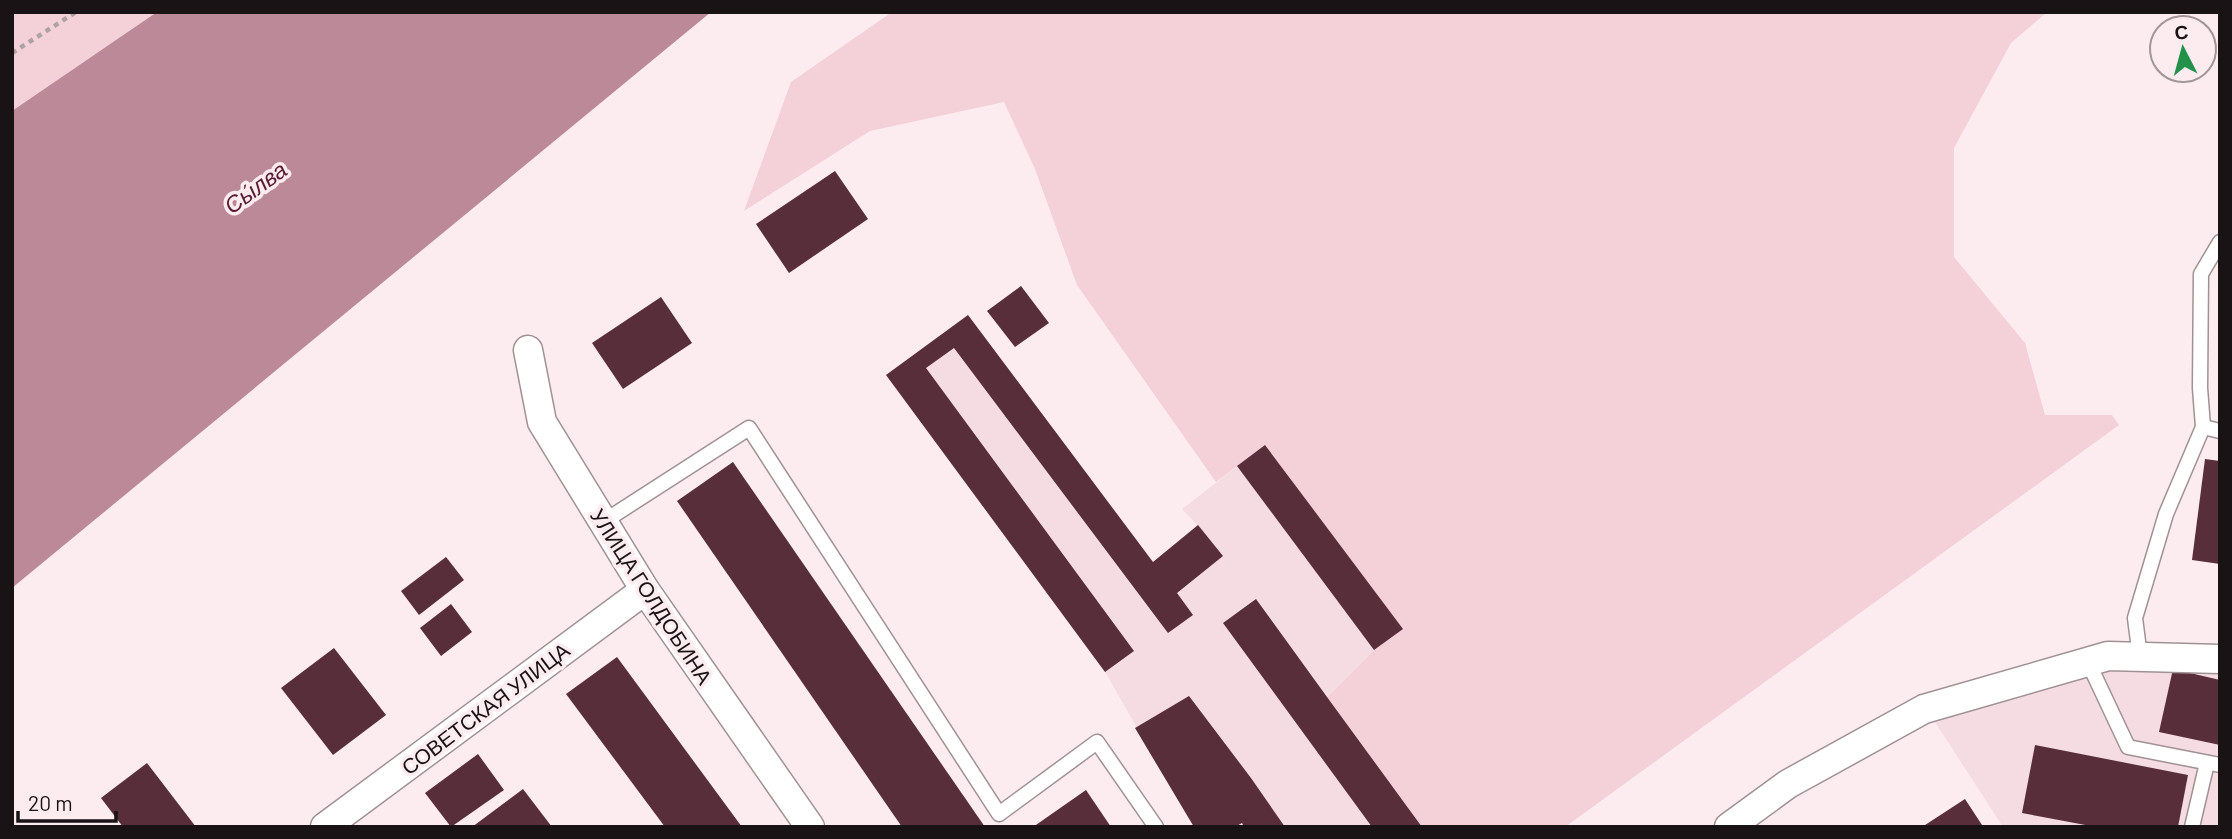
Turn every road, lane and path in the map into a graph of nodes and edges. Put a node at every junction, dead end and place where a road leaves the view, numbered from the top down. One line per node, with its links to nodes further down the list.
1 (76, 12): 2 (path)
2 (12, 53)
3 (2220, 242): 5 (lane)
4 (528, 350): 7 (street, УЛИЦА ГОЛДОБИНА)
5 (2203, 427): 6 (lane); 9 (lane)
6 (2220, 431)
7 (603, 522): 8 (street, УЛИЦА ГОЛДОБИНА); 15 (lane)
8 (645, 590): 13 (street, СОВЕТСКАЯ УЛИЦА); 14 (street, УЛИЦА ГОЛДОБИНА)
9 (2140, 657): 10 (street); 11 (street)
10 (2220, 659)
11 (2089, 664): 12 (lane); 16 (street)
12 (2213, 764): 17 (lane)
13 (325, 827)
14 (810, 827)
15 (1156, 827)
16 (1729, 827)
17 (2192, 827)

